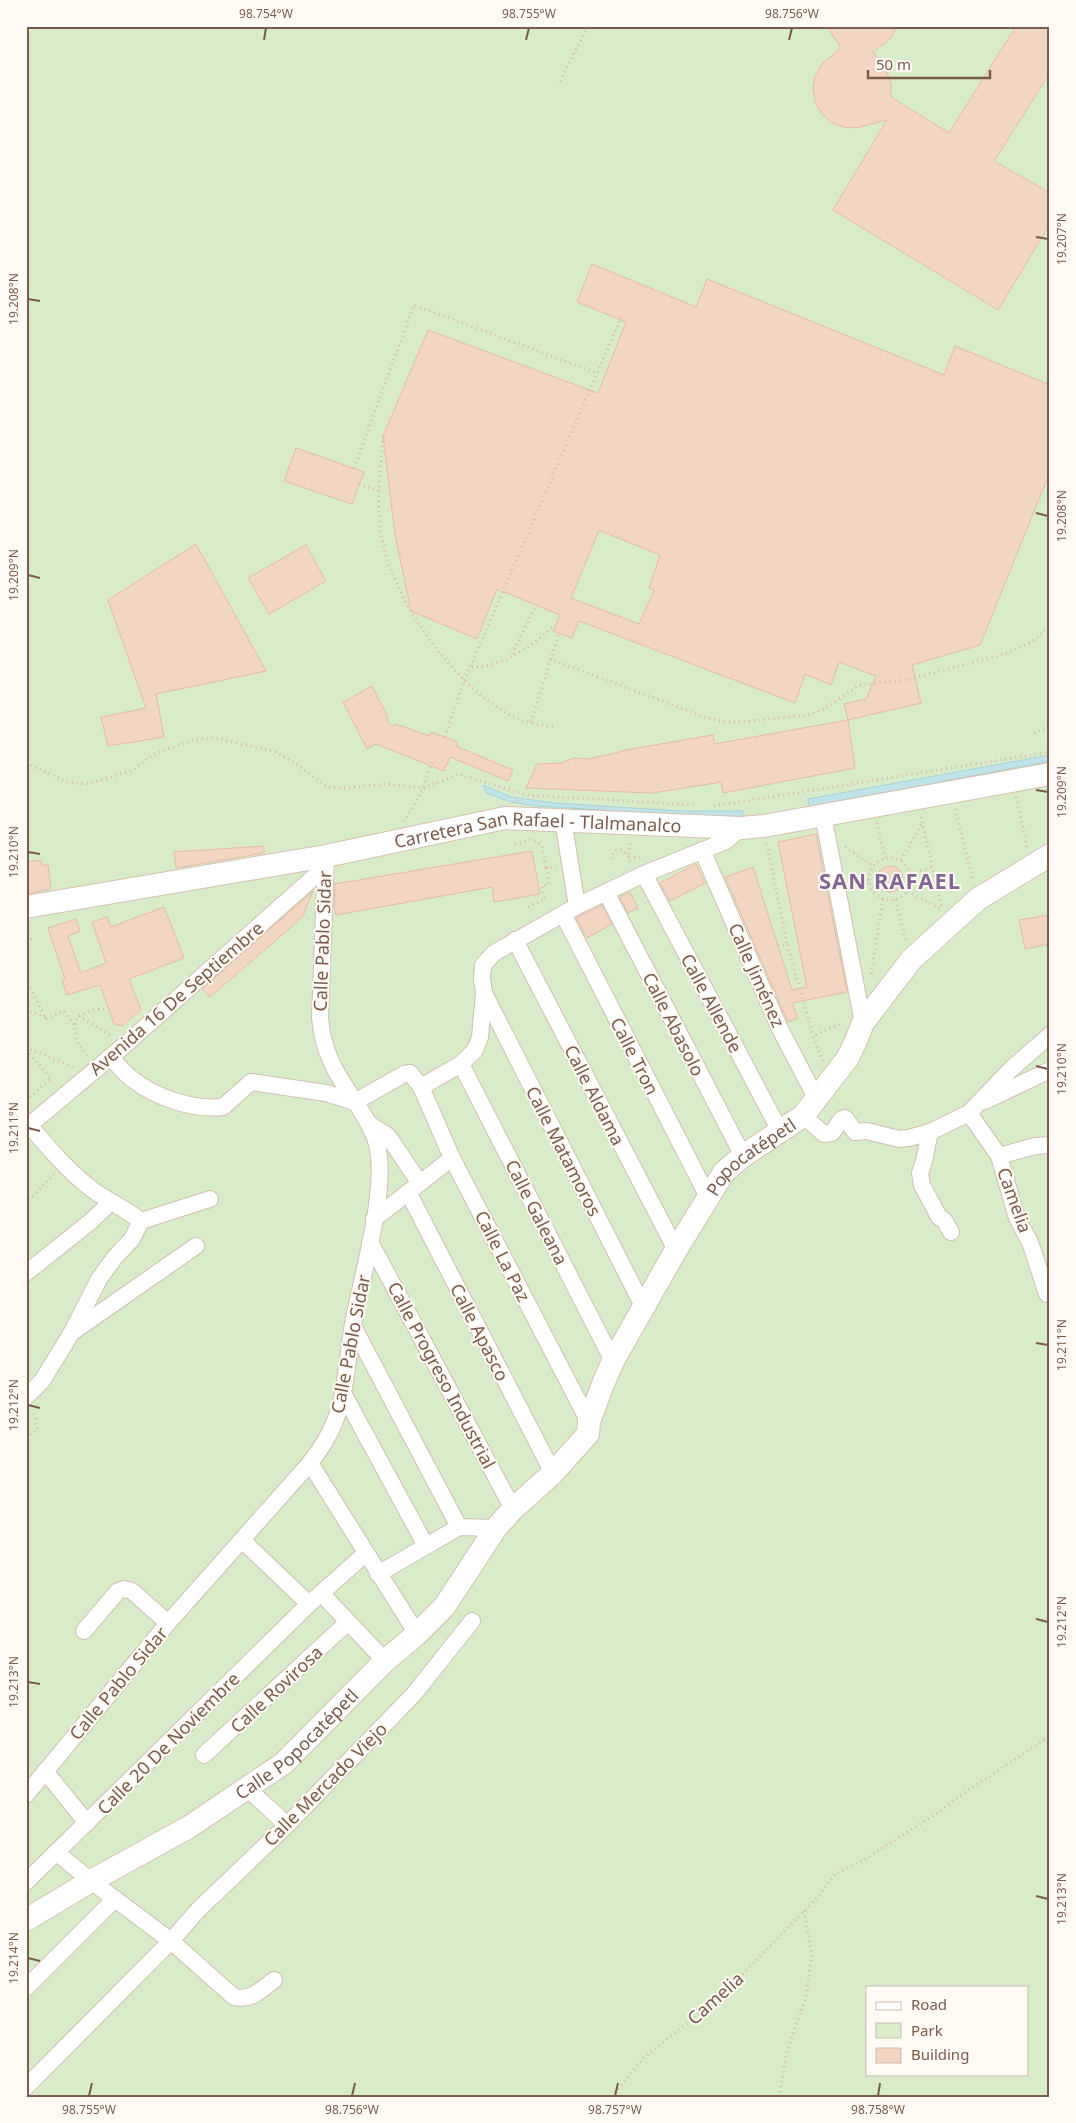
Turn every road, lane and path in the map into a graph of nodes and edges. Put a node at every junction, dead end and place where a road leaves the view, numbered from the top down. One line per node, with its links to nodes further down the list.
1 (588, 26): 2 (path)
2 (560, 82)
3 (622, 316): 4 (path)
4 (597, 373): 6 (path); 15 (path)
5 (383, 436): 8 (path)
6 (354, 468)
7 (359, 484): 8 (path)
8 (380, 491): 16 (path)
9 (536, 605): 13 (path)
10 (1050, 625): 14 (path)
11 (553, 626): 13 (path)
12 (559, 634): 14 (path)
13 (512, 655): 15 (path)
14 (550, 659): 17 (path)
15 (472, 666): 16 (path)
16 (464, 681): 17 (path); 21 (path)
17 (531, 722): 19 (path)
18 (1050, 726): 20 (path)
19 (556, 727)
20 (1034, 733)
21 (445, 737)
22 (1050, 752): 30 (path)
23 (433, 759): 26 (path)
24 (26, 762): 26 (path)
25 (1050, 774): 35 (street, Carretera San Rafael - Tlalmanalco)
26 (424, 788): 29 (path)
27 (1014, 790): 41 (path)
28 (954, 802): 55 (path)
29 (701, 806)
30 (711, 806)
31 (919, 809): 34 (path)
32 (876, 817): 42 (path)
33 (562, 820): 37 (street, Carretera San Rafael - Tlalmanalco); 45 (street, Carretera San Rafael - Tlalmanalco); 59 (street, Calle Tron)
34 (923, 823): 44 (path); 49 (path)
35 (824, 824): 36 (street, Carretera San Rafael - Tlalmanalco); 46 (path); 68 (street)
36 (764, 826): 37 (street, Carretera San Rafael - Tlalmanalco); 64 (path)
37 (741, 828): 40 (street)
38 (632, 835): 43 (path)
39 (515, 844): 47 (path)
40 (702, 850): 50 (street); 86 (street, Calle Jiménez)
41 (1039, 854): 55 (street, Popocatépetl)
42 (885, 858): 44 (path); 46 (path)
43 (611, 859)
44 (901, 860): 51 (path)
45 (325, 862): 57 (street, Carretera San Rafael - Tlalmanalco); 78 (street, Avenida 16 De Septiembre); 88 (street, Calle Pablo Sidar)
46 (873, 866): 54 (path)
47 (546, 867): 48 (path); 58 (path)
48 (559, 867)
49 (932, 867): 51 (path); 60 (path)
50 (644, 874): 53 (street); 93 (street, Calle Allende)
51 (911, 874): 52 (path)
52 (908, 891): 56 (path); 60 (path)
53 (606, 892): 59 (street); 96 (street, Calle Abasolo)
54 (883, 899): 56 (path); 68 (path)
55 (978, 899): 60 (street, Popocatépetl)
56 (895, 900): 66 (path)
57 (26, 907)
58 (528, 907)
59 (570, 910): 62 (street); 101 (street, Calle Tron)
60 (944, 918): 66 (street, Popocatépetl)
61 (26, 920): 63 (path)
62 (515, 940): 69 (street); 110 (street, Calle Aldama)
63 (26, 941)
64 (787, 944): 65 (path); 77 (path)
65 (778, 946)
66 (911, 960): 74 (street, Popocatépetl)
67 (26, 979): 73 (path)
68 (856, 984): 74 (street)
69 (484, 993): 81 (street); 113 (street, Calle Matamoros)
70 (108, 1008): 72 (path)
71 (26, 1009): 73 (path)
72 (78, 1016): 75 (path); 78 (path)
73 (46, 1019): 75 (path)
74 (862, 1019): 77 (path); 84 (street, Popocatépetl)
75 (74, 1026): 83 (path)
76 (1050, 1035): 89 (street)
77 (813, 1036): 84 (path)
78 (126, 1044): 80 (street, Avenida 16 De Septiembre)
79 (26, 1048): 83 (path); 87 (path)
80 (111, 1056): 83 (street, Avenida 16 De Septiembre); 88 (street)
81 (461, 1064): 85 (street); 116 (street, Calle Galeana)
82 (1050, 1070): 89 (street)
83 (93, 1072): 92 (street, Avenida 16 De Septiembre)
84 (830, 1080): 86 (street, Popocatépetl)
85 (421, 1087): 88 (street); 98 (street, Calle La Paz)
86 (816, 1098): 90 (street, Popocatépetl)
87 (26, 1101)
88 (355, 1102): 91 (street, Calle Pablo Sidar)
89 (973, 1109): 94 (street); 97 (street, Camelia)
90 (803, 1116): 93 (street, Popocatépetl); 94 (street)
91 (371, 1125): 100 (street, Calle Apasco); 105 (street, Calle Pablo Sidar)
92 (28, 1127): 99 (street)
93 (780, 1131): 96 (street, Popocatépetl)
94 (930, 1132): 107 (street)
95 (1050, 1145): 97 (street)
96 (743, 1156): 101 (street, Popocatépetl)
97 (999, 1156): 112 (street, Camelia)
98 (452, 1158): 100 (street); 119 (street, Calle La Paz)
99 (63, 1164): 103 (street); 104 (path)
100 (413, 1187): 105 (street); 122 (street, Calle Apasco)
101 (708, 1197): 110 (street, Popocatépetl)
102 (210, 1199): 106 (street)
103 (110, 1203): 106 (street); 111 (street)
104 (26, 1204)
105 (374, 1219): 108 (street, Calle Pablo Sidar)
106 (140, 1221): 115 (street)
107 (951, 1232)
108 (370, 1242): 114 (street, Calle Pablo Sidar); 123 (street, Calle Progreso Industrial)
109 (196, 1246): 115 (street)
110 (676, 1250): 113 (street, Popocatépetl)
111 (26, 1274)
112 (1048, 1294)
113 (644, 1308): 116 (street, Popocatépetl)
114 (353, 1326): 117 (street, Calle Pablo Sidar); 124 (street)
115 (72, 1332): 118 (street)
116 (614, 1360): 119 (street, Popocatépetl)
117 (343, 1393): 121 (street, Calle Pablo Sidar); 127 (street)
118 (28, 1396): 120 (path)
119 (589, 1422): 122 (street, Popocatépetl)
120 (26, 1437)
121 (310, 1463): 126 (street, Calle Pablo Sidar); 128 (street)
122 (553, 1473): 123 (street, Popocatépetl)
123 (514, 1508): 125 (street, Calle Popocatépetl)
124 (459, 1528): 125 (street); 127 (street)
125 (496, 1528): 135 (street, Calle Popocatépetl)
126 (243, 1541): 130 (street); 133 (street, Calle Pablo Sidar)
127 (426, 1546): 129 (street)
128 (365, 1554): 129 (street); 130 (street, Calle 20 De Noviembre)
129 (378, 1574): 135 (street)
130 (315, 1598): 132 (street); 142 (street, Calle 20 De Noviembre)
131 (472, 1621): 143 (street, Calle Mercado Viejo)
132 (348, 1622): 136 (street); 138 (street, Calle Rovirosa)
133 (168, 1623): 134 (street); 139 (street, Calle Pablo Sidar)
134 (84, 1631)
135 (417, 1634): 136 (street, Calle Popocatépetl)
136 (385, 1661): 140 (street, Calle Popocatépetl)
137 (1050, 1736): 148 (path, Camelia)
138 (204, 1756)
139 (45, 1771): 141 (street, Calle Pablo Sidar); 142 (street)
140 (248, 1789): 143 (street); 145 (street, Calle Popocatépetl)
141 (26, 1795)
142 (87, 1822): 144 (street, Calle 20 De Noviembre)
143 (287, 1825): 150 (street, Calle Mercado Viejo)
144 (56, 1852): 145 (street); 146 (street, Calle 20 De Noviembre)
145 (91, 1881): 147 (street); 149 (street, Calle Popocatépetl)
146 (26, 1882)
147 (115, 1899): 150 (street); 152 (street)
148 (804, 1911): 154 (path, Camelia); 155 (path)
149 (26, 1920)
150 (171, 1941): 151 (street); 153 (street, Calle Mercado Viejo)
151 (274, 1980)
152 (26, 1988)
153 (29, 2079)
154 (612, 2097)
155 (779, 2097)

